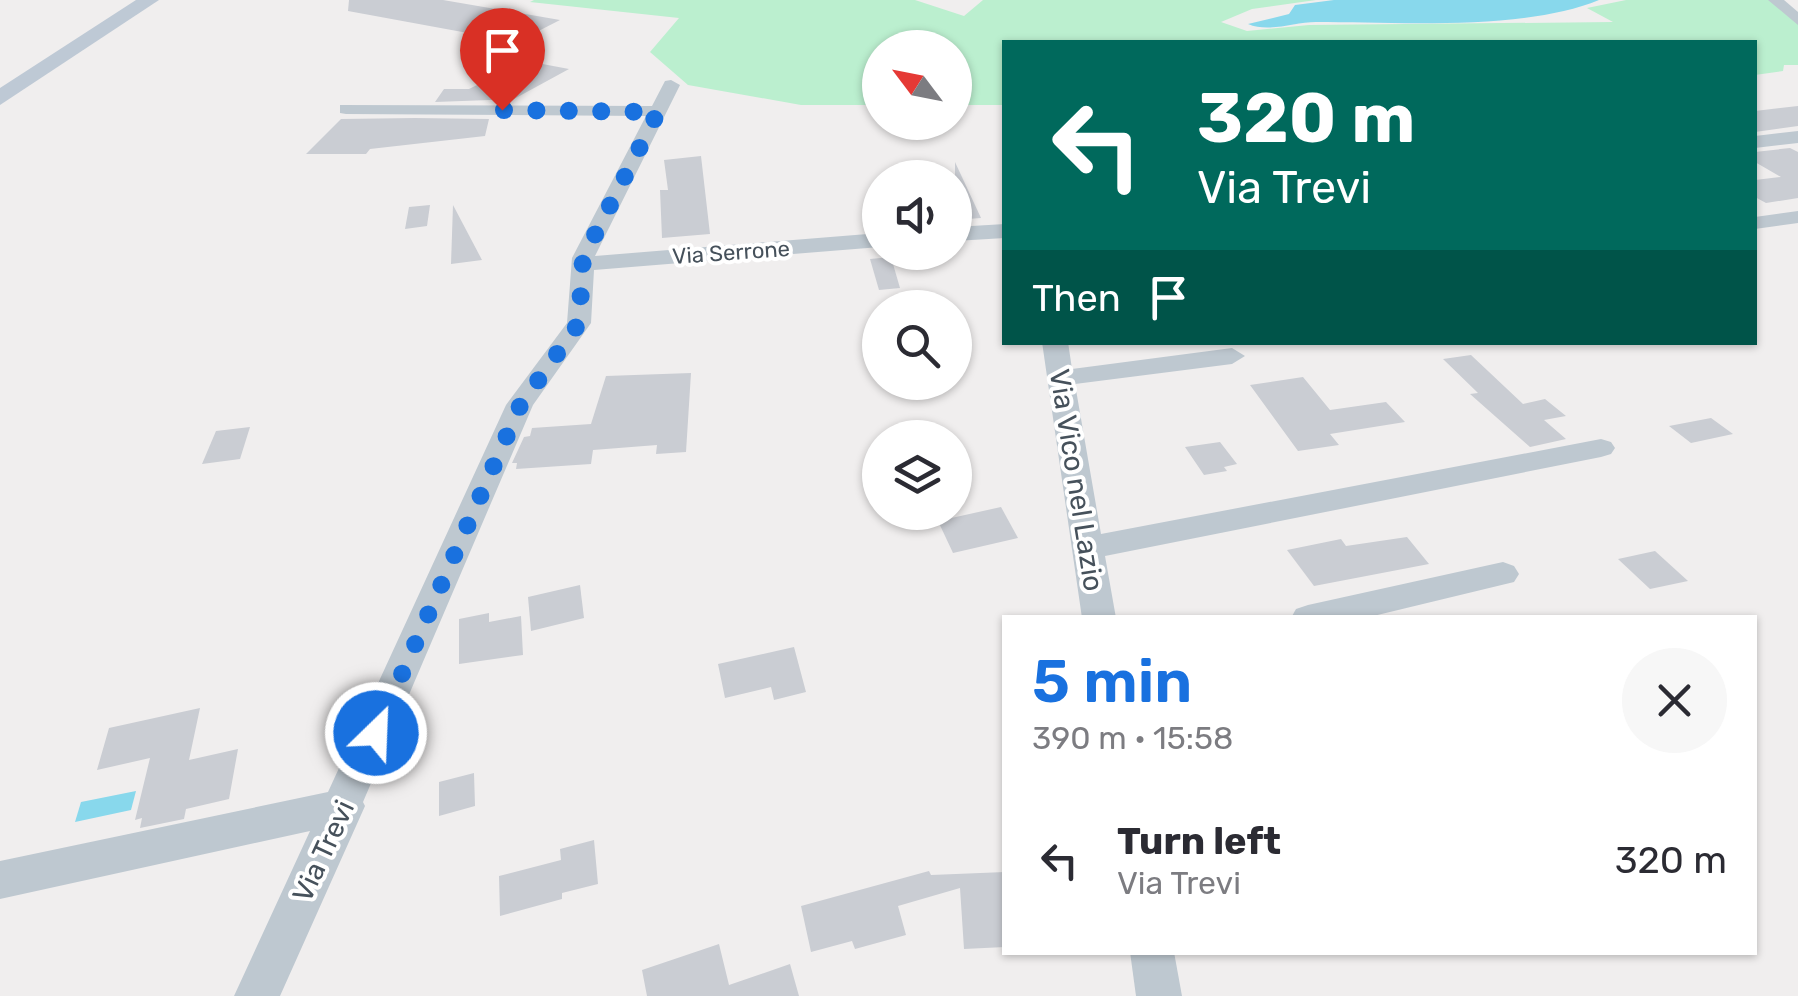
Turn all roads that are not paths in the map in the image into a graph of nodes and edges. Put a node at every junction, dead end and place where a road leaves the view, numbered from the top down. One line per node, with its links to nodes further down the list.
1 (149, 0): 4 (main road)
2 (1775, 0): 3 (street)
3 (1798, 20)
4 (0, 98)
5 (346, 109): 13 (street, Via Trevi)
6 (1798, 136): 7 (street)
7 (1757, 142)
8 (1798, 217): 9 (street)
9 (1757, 223)
10 (1002, 230): 11 (street)
11 (972, 233)
12 (862, 241): 13 (street, Via Serrone)
13 (582, 264): 22 (street, Via Trevi)
14 (1056, 345): 16 (street, Via Vico nel Lazio)
15 (1232, 356): 16 (street)
16 (1061, 378): 18 (street, Via Vico nel Lazio)
17 (1601, 448): 18 (street)
18 (1088, 548): 20 (street, Via Vico nel Lazio)
19 (1503, 574): 21 (street)
20 (1099, 615)
21 (1321, 615)
22 (345, 806): 23 (street); 25 (street, Via Trevi)
23 (0, 880)
24 (1152, 955): 26 (street)
25 (257, 996)
26 (1159, 996)

